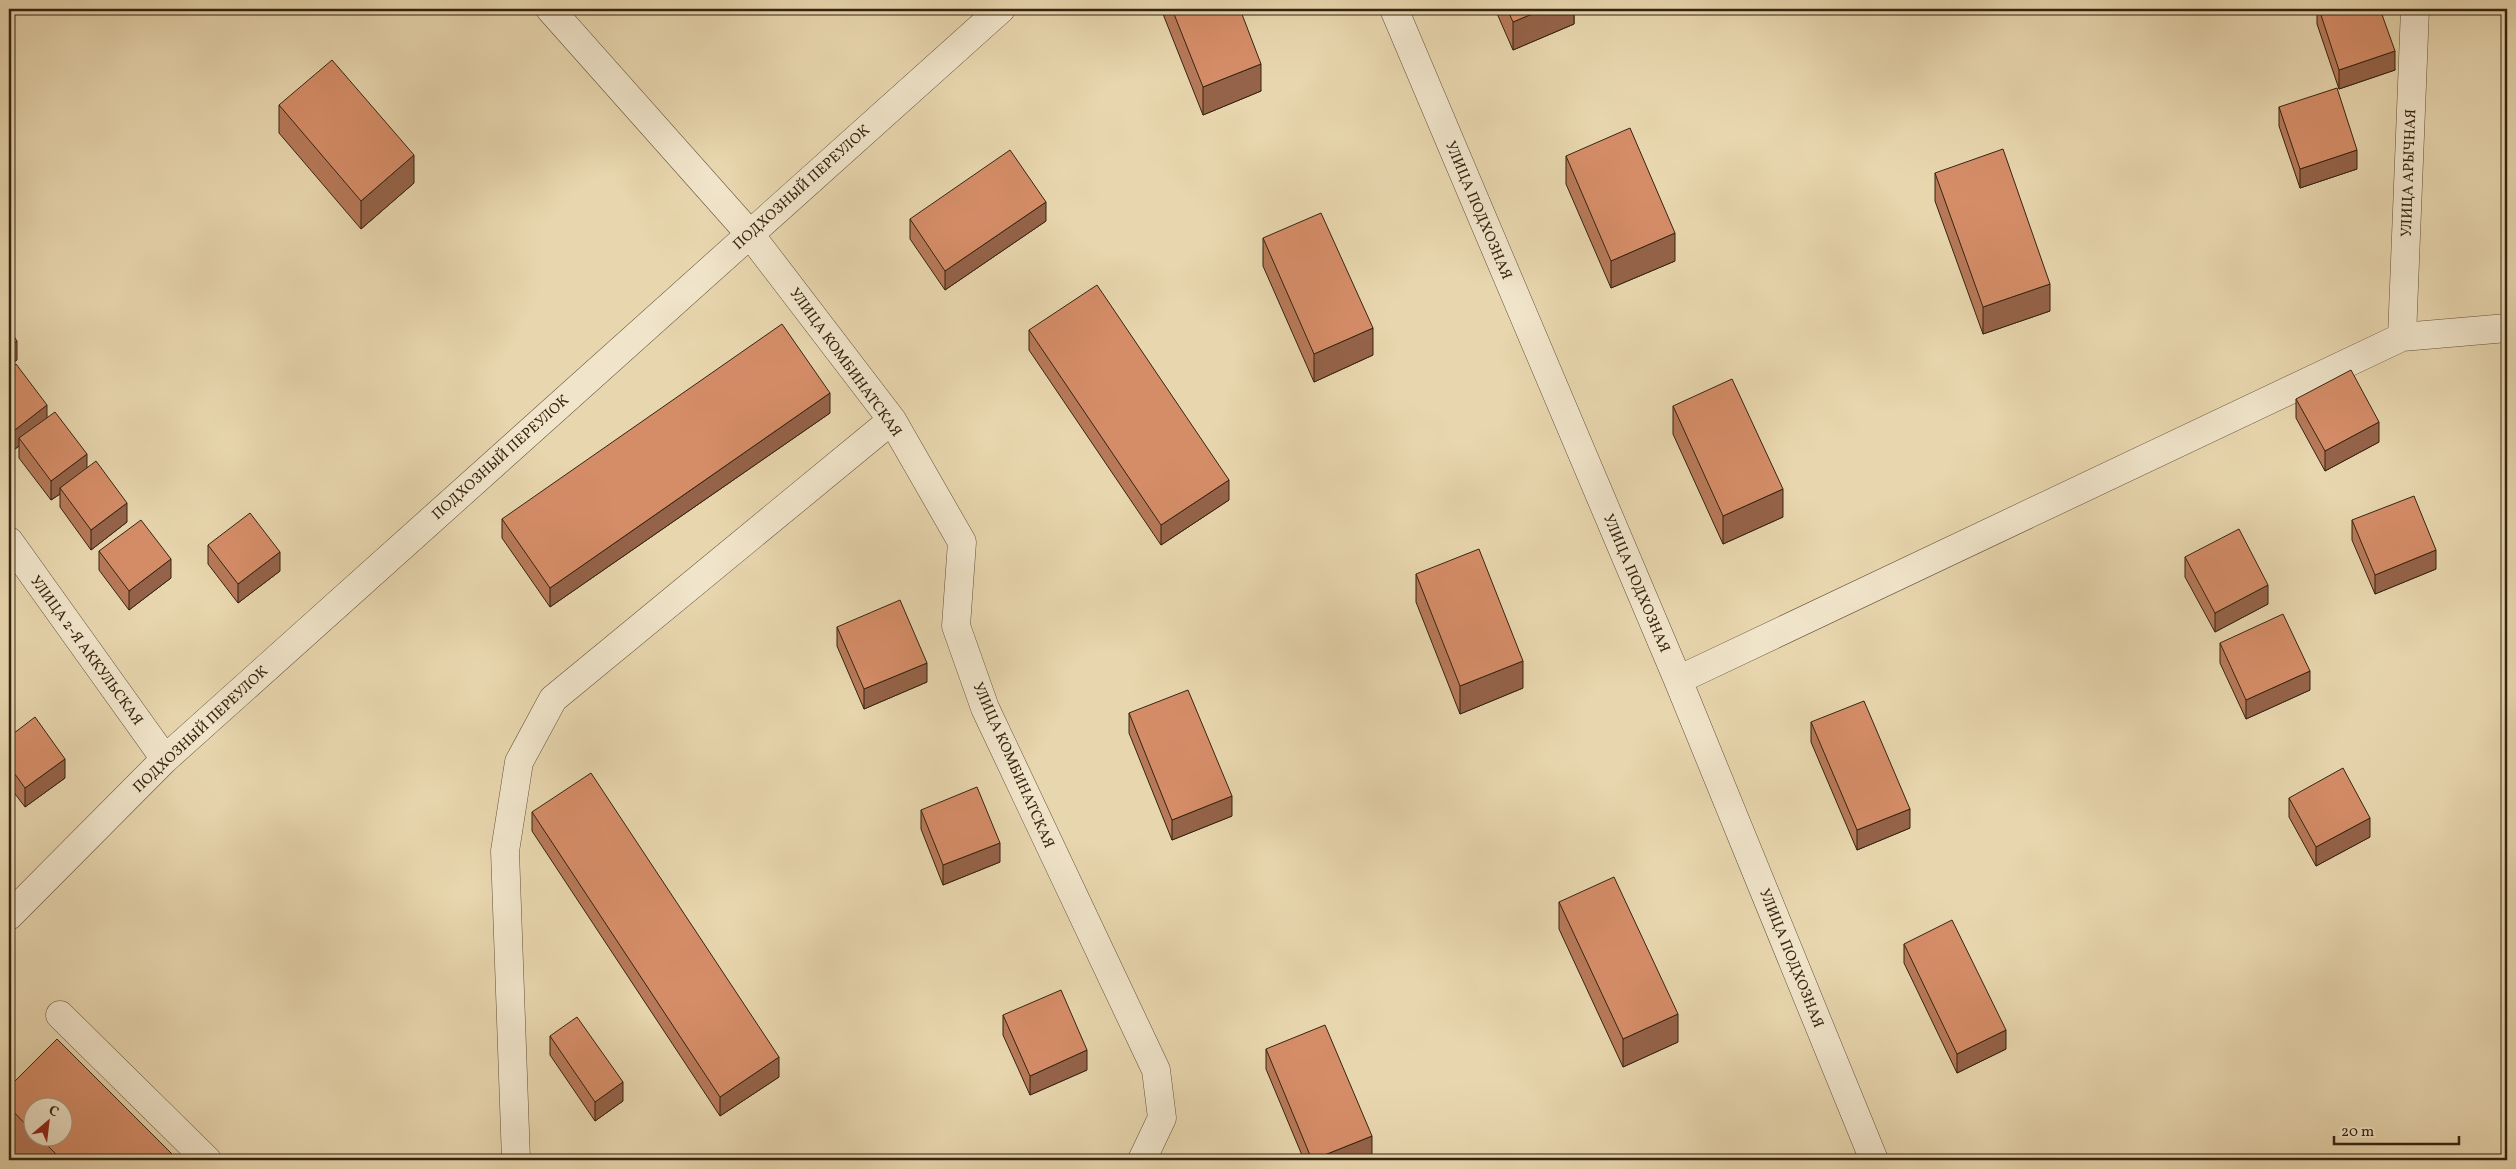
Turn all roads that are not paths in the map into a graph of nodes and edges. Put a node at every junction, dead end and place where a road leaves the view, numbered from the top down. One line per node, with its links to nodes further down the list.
1 (550, 9): 5 (street, УЛИЦА КОМБИНАТСКАЯ)
2 (1001, 9): 5 (street, ПОДХОЗНЫЙ ПЕРЕУЛОК)
3 (1394, 9): 10 (street, УЛИЦА ПОДХОЗНАЯ)
4 (2415, 9): 7 (street, УЛИЦА АРЫЧНАЯ)
5 (749, 233): 8 (street, УЛИЦА КОМБИНАТСКАЯ); 11 (street, ПОДХОЗНЫЙ ПЕРЕУЛОК)
6 (2507, 328): 7 (street)
7 (2402, 337): 10 (street)
8 (892, 420): 15 (street); 16 (street, УЛИЦА КОМБИНАТСКАЯ)
9 (9, 541): 11 (street, УЛИЦА 2-Я АККУЛЬСКАЯ)
10 (1678, 680): 17 (street, УЛИЦА ПОДХОЗНАЯ)
11 (165, 759): 12 (street, ПОДХОЗНЫЙ ПЕРЕУЛОК)
12 (9, 916)
13 (60, 1015): 14 (street)
14 (207, 1160)
15 (516, 1160)
16 (1142, 1160)
17 (1874, 1160)

